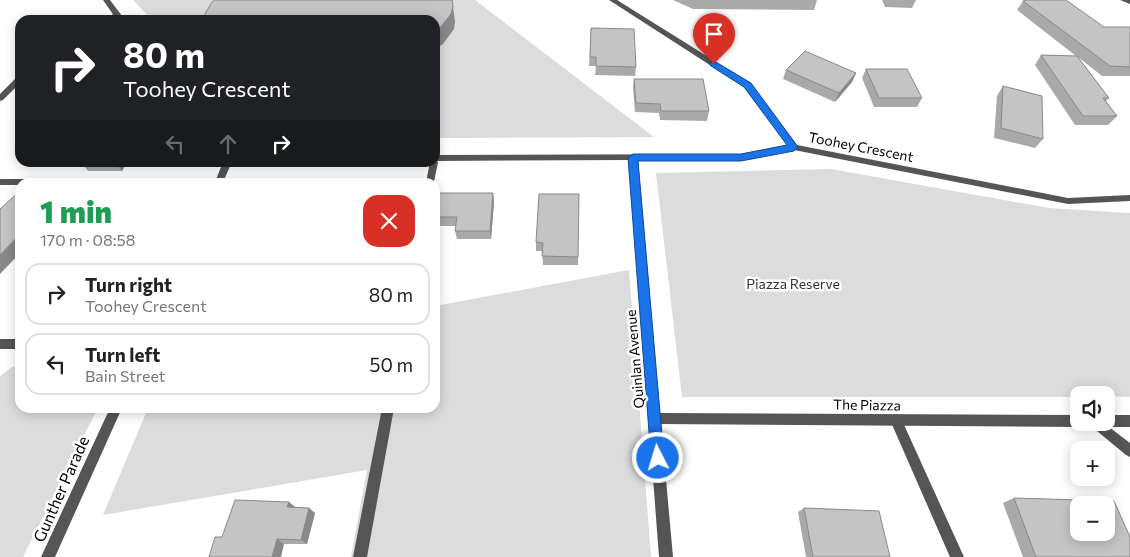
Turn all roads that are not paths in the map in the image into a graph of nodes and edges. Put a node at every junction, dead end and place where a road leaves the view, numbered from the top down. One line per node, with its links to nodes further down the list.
1 (106, 0): 5 (street)
2 (612, 0): 8 (street)
3 (1124, 0): 4 (street)
4 (1130, 2)
5 (117, 15)
6 (15, 84): 7 (street)
7 (0, 98)
8 (794, 147): 10 (street, Toohey Crescent); 13 (street, Toohey Crescent)
9 (440, 158): 10 (street, Toohey Crescent)
10 (633, 158): 18 (street, Quinlan Avenue)
11 (0, 182): 12 (street)
12 (15, 182)
13 (1130, 198)
14 (0, 344): 15 (street)
15 (15, 344)
16 (114, 413): 25 (street, Gunther Parade)
17 (387, 413): 26 (street)
18 (654, 418): 19 (street, The Piazza); 27 (street, Quinlan Avenue)
19 (896, 420): 20 (street, The Piazza); 28 (street)
20 (1070, 420)
21 (1115, 421): 22 (street)
22 (1130, 421)
23 (1106, 431): 24 (street)
24 (1130, 450)
25 (48, 557)
26 (360, 557)
27 (666, 557)
28 (957, 557)

